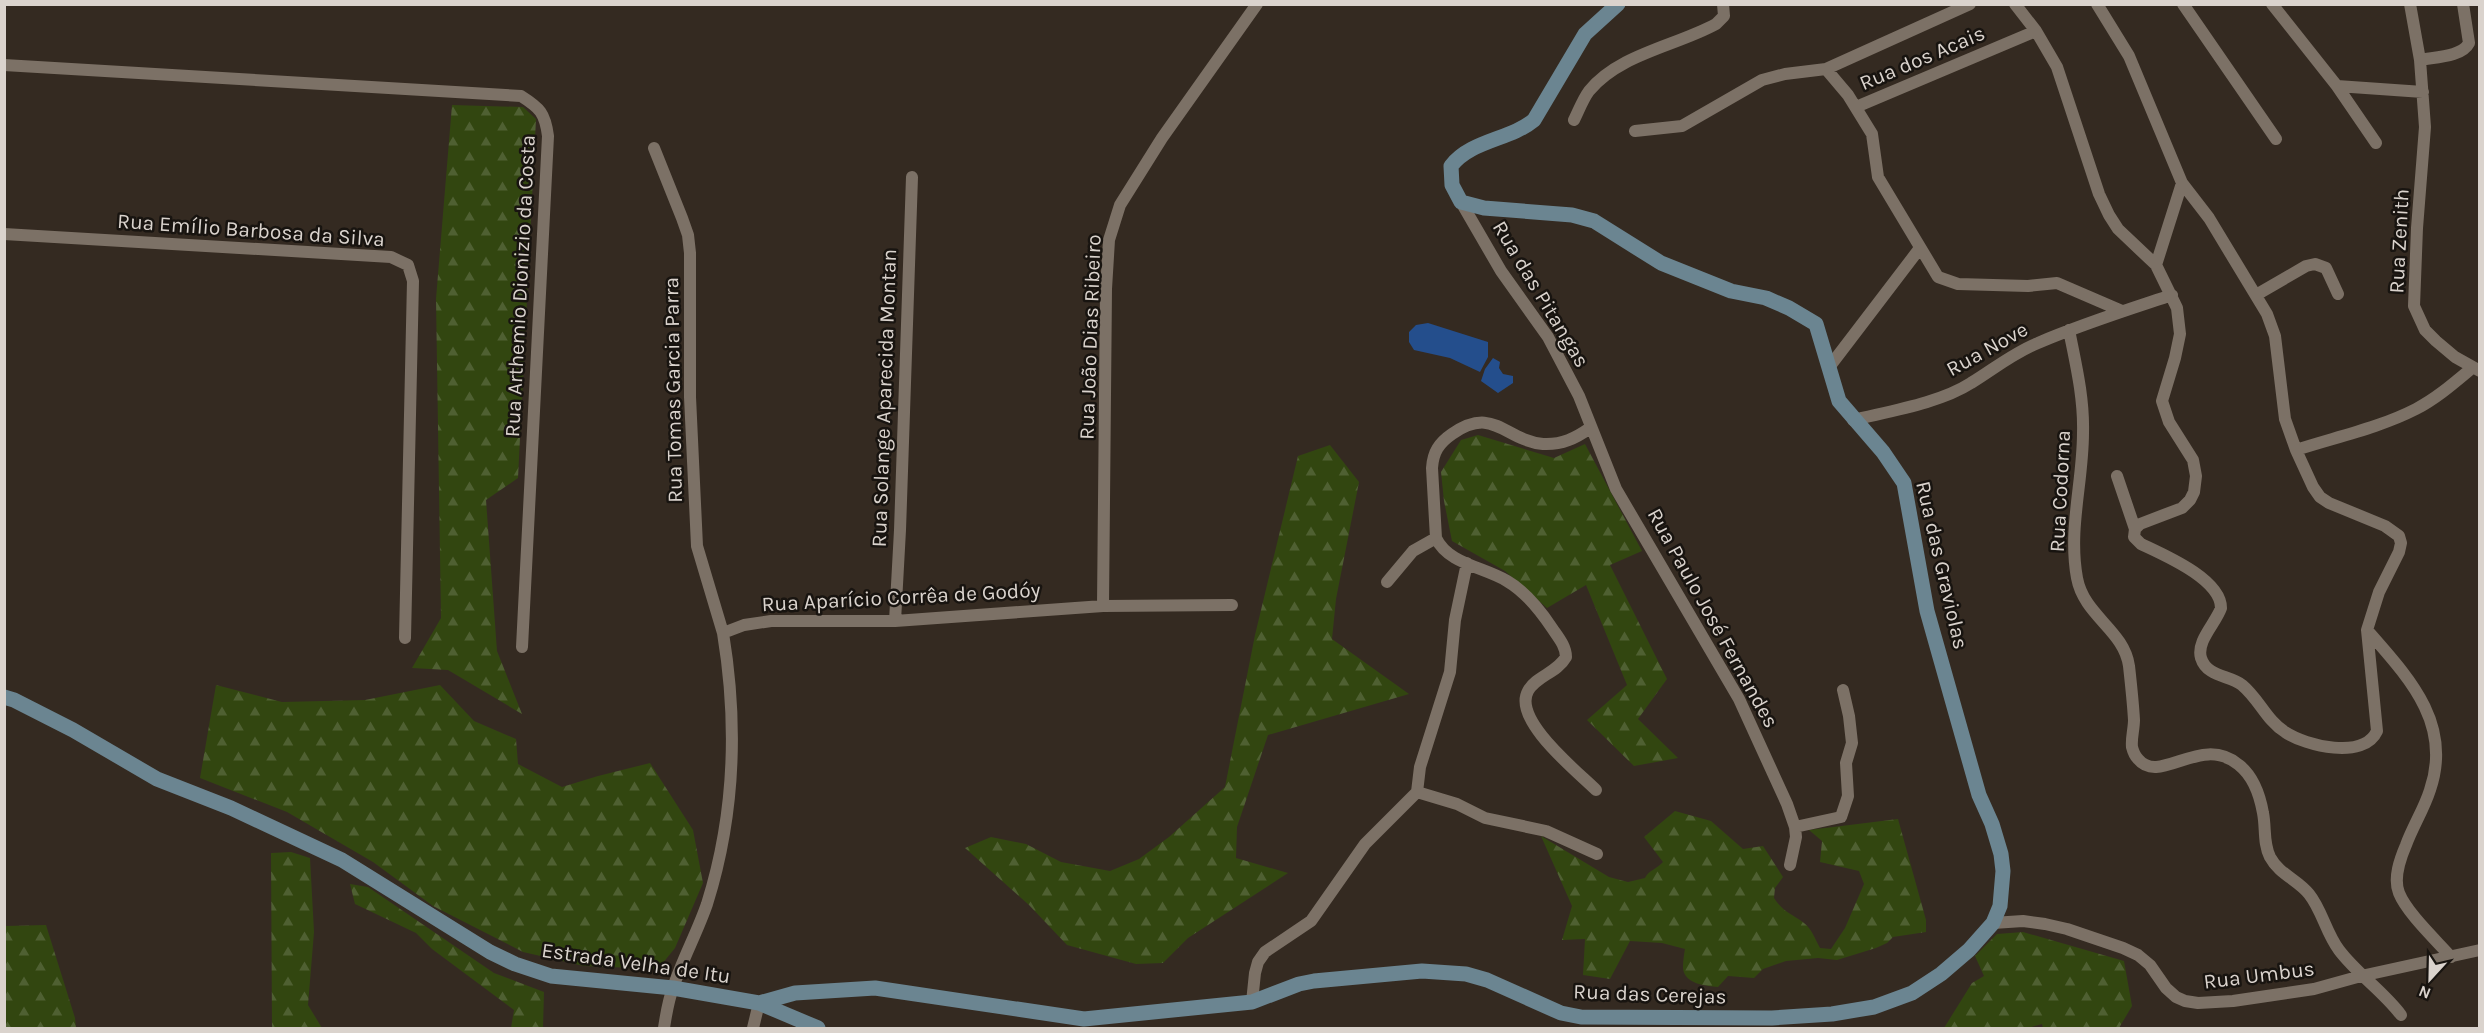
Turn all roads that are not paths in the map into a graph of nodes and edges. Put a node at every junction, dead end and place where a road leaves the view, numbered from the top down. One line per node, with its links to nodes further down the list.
1 (1257, 4): 45 (street, Rua João Dias Ribeiro)
2 (1618, 4): 25 (main road)
3 (1723, 4): 18 (street)
4 (1970, 4): 14 (street)
5 (2015, 4): 11 (street)
6 (2097, 4): 24 (street)
7 (2183, 4): 20 (street)
8 (2272, 4): 15 (street)
9 (2410, 4): 12 (street, Rua Zenith)
10 (2463, 4): 12 (street)
11 (2036, 31): 17 (street, Rua dos Acais); 28 (street)
12 (2420, 60): 16 (street, Rua Zenith)
13 (4, 65): 50 (street, Rua Arthemio Dionizio da Costa)
14 (1826, 69): 17 (street); 19 (street)
15 (2337, 86): 16 (street); 21 (street)
16 (2423, 92): 35 (street, Rua Zenith)
17 (1856, 106): 27 (street)
18 (1574, 120)
19 (1635, 130)
20 (2276, 139)
21 (2376, 143)
22 (654, 148): 48 (street, Rua Tomas Garcia Parra)
23 (912, 177): 46 (street, Rua Solange Aparecida Montan)
24 (2182, 183): 28 (street); 31 (street)
25 (1461, 202): 34 (main road, Rua das Graviolas); 37 (street, Rua das Pitangas)
26 (4, 234): 49 (street, Rua Emílio Barbosa da Silva)
27 (1920, 248): 32 (street); 34 (street)
28 (2156, 265): 30 (street)
29 (2338, 294): 31 (street)
30 (2172, 295): 32 (street, Rua Nove); 40 (street)
31 (2256, 295): 38 (street)
32 (2122, 311): 33 (street, Rua Nove)
33 (2069, 330): 36 (street, Rua Nove); 61 (street, Rua Codorna)
34 (1830, 366): 36 (main road, Rua das Graviolas)
35 (2476, 369): 38 (street)
36 (1853, 420): 58 (main road, Rua das Graviolas)
37 (1590, 428): 41 (street); 55 (street, Rua Paulo José Fernandes)
38 (2296, 450): 47 (street)
39 (2117, 476): 40 (street)
40 (2135, 529): 47 (street)
41 (1436, 538): 42 (street); 43 (street)
42 (1467, 563): 53 (street); 54 (street)
43 (1387, 582)
44 (1232, 605): 45 (street, Rua Aparício Corrêa de Godóy)
45 (1103, 606): 46 (street, Rua Aparício Corrêa de Godóy)
46 (894, 621): 48 (street, Rua Aparício Corrêa de Godóy)
47 (2367, 630): 60 (street)
48 (723, 633): 62 (street)
49 (405, 639)
50 (522, 647)
51 (1843, 690): 55 (street)
52 (4, 697): 62 (main road, Estrada Velha de Itu)
53 (1596, 790)
54 (1417, 792): 56 (street); 63 (street)
55 (1795, 826): 57 (street, Rua Paulo José Fernandes)
56 (1597, 854)
57 (1790, 865)
58 (1993, 924): 61 (street, Rua Umbus); 63 (main road, Rua das Cerejas)
59 (2480, 950): 60 (street, Rua Umbus)
60 (2451, 957): 61 (street, Rua Umbus)
61 (2361, 976): 65 (street, Rua Codorna)
62 (673, 988): 64 (main road, Estrada Velha de Itu); 66 (street)
63 (1252, 1002): 64 (main road, Estrada Velha de Itu)
64 (759, 1003): 67 (street); 68 (main road)
65 (2401, 1015)
66 (664, 1029)
67 (753, 1029)
68 (818, 1029)

